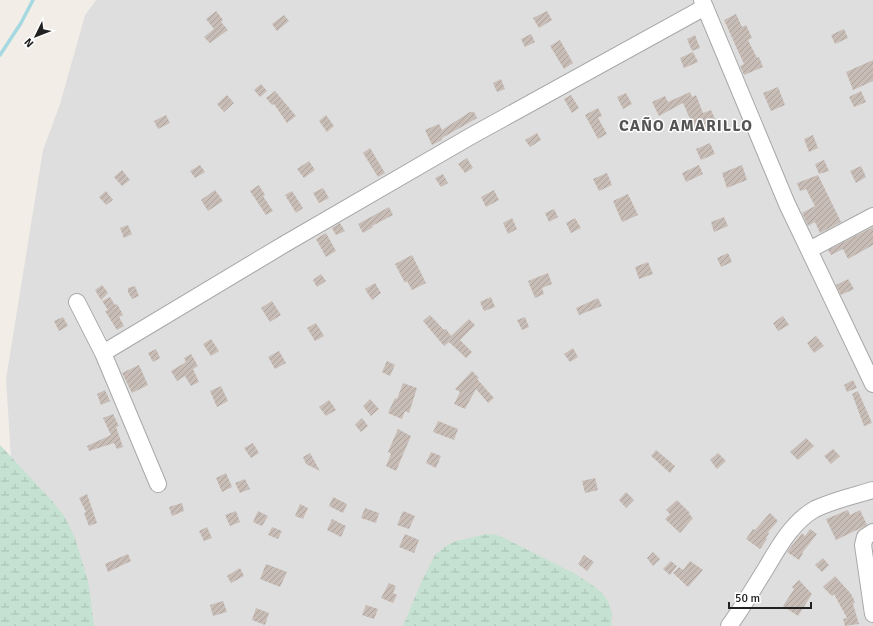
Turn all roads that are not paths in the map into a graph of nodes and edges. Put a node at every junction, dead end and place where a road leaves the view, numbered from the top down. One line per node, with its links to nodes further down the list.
1 (703, 4): 3 (street); 5 (street)
2 (873, 216): 3 (street)
3 (809, 250): 6 (street)
4 (77, 302): 5 (street)
5 (102, 353): 7 (street)
6 (873, 384)
7 (158, 484)
8 (873, 490): 11 (street)
9 (873, 532): 10 (street)
10 (873, 614)
11 (729, 626)

